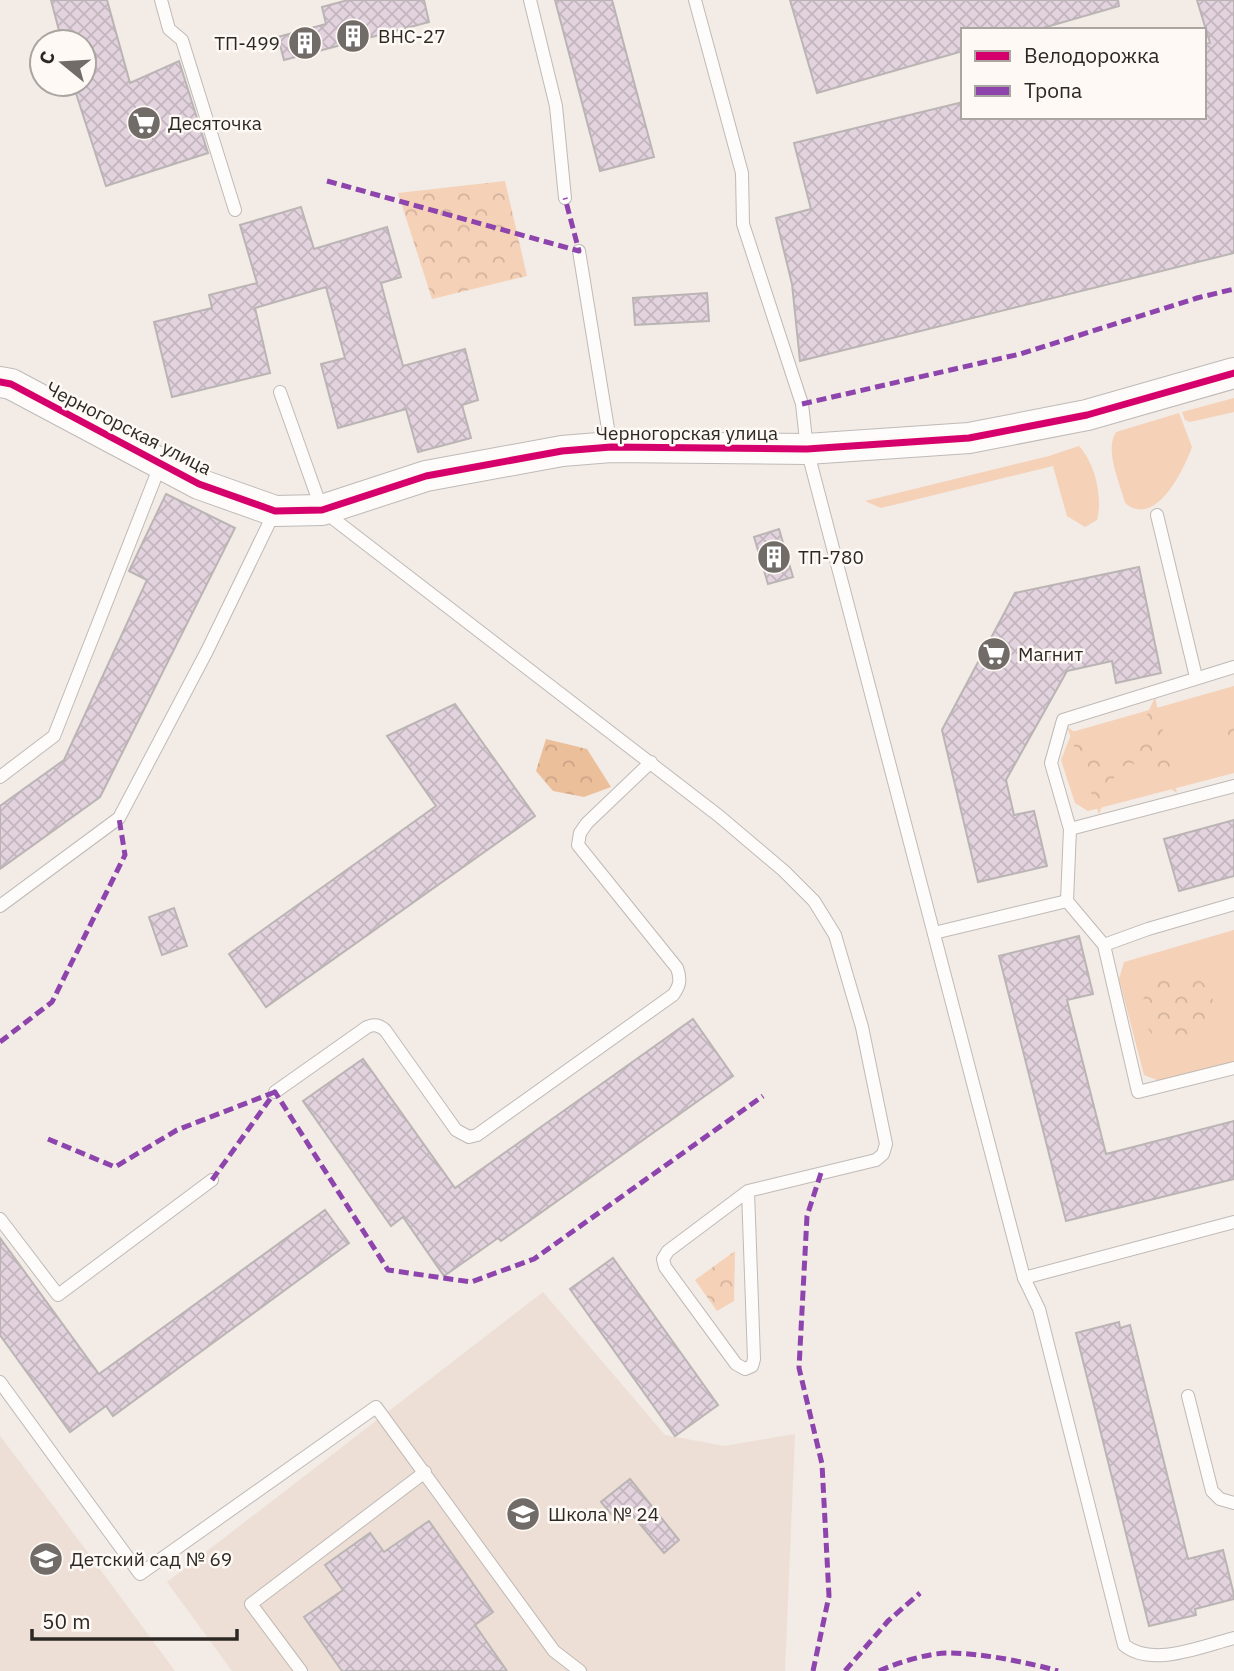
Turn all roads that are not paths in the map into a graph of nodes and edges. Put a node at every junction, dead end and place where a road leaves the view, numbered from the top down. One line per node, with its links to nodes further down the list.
1 (161, 0): 5 (lane)
2 (530, 0): 4 (lane)
3 (695, 0): 11 (lane)
4 (565, 198)
5 (235, 210)
6 (579, 251): 10 (lane)
7 (1234, 373): 11 (street, Черногорская улица)
8 (0, 382): 12 (street, Черногорская улица)
9 (281, 392): 13 (lane)
10 (611, 447): 11 (street, Черногорская улица); 13 (street, Черногорская улица)
11 (807, 449): 25 (lane)
12 (161, 463): 14 (street, Черногорская улица); 19 (lane)
13 (322, 510): 14 (street, Черногорская улица); 18 (lane)
14 (275, 511): 24 (lane)
15 (1157, 515): 17 (lane)
16 (1234, 667): 17 (lane)
17 (1196, 677): 21 (lane)
18 (651, 762): 28 (lane); 30 (lane)
19 (0, 777)
20 (1234, 786): 21 (lane)
21 (1070, 830): 22 (lane)
22 (1067, 901): 25 (lane); 26 (lane)
23 (1234, 904): 26 (lane)
24 (0, 906)
25 (934, 933): 33 (lane)
26 (1104, 945): 27 (lane)
27 (1234, 1068)
28 (275, 1092)
29 (212, 1180): 31 (lane)
30 (748, 1191): 30 (lane)
31 (0, 1219)
32 (1234, 1222): 33 (lane)
33 (1024, 1278): 38 (lane)
34 (0, 1382): 36 (lane)
35 (1188, 1396): 37 (lane)
36 (425, 1472): 39 (lane); 40 (lane)
37 (1234, 1503)
38 (1234, 1638)
39 (301, 1671)
40 (580, 1671)

